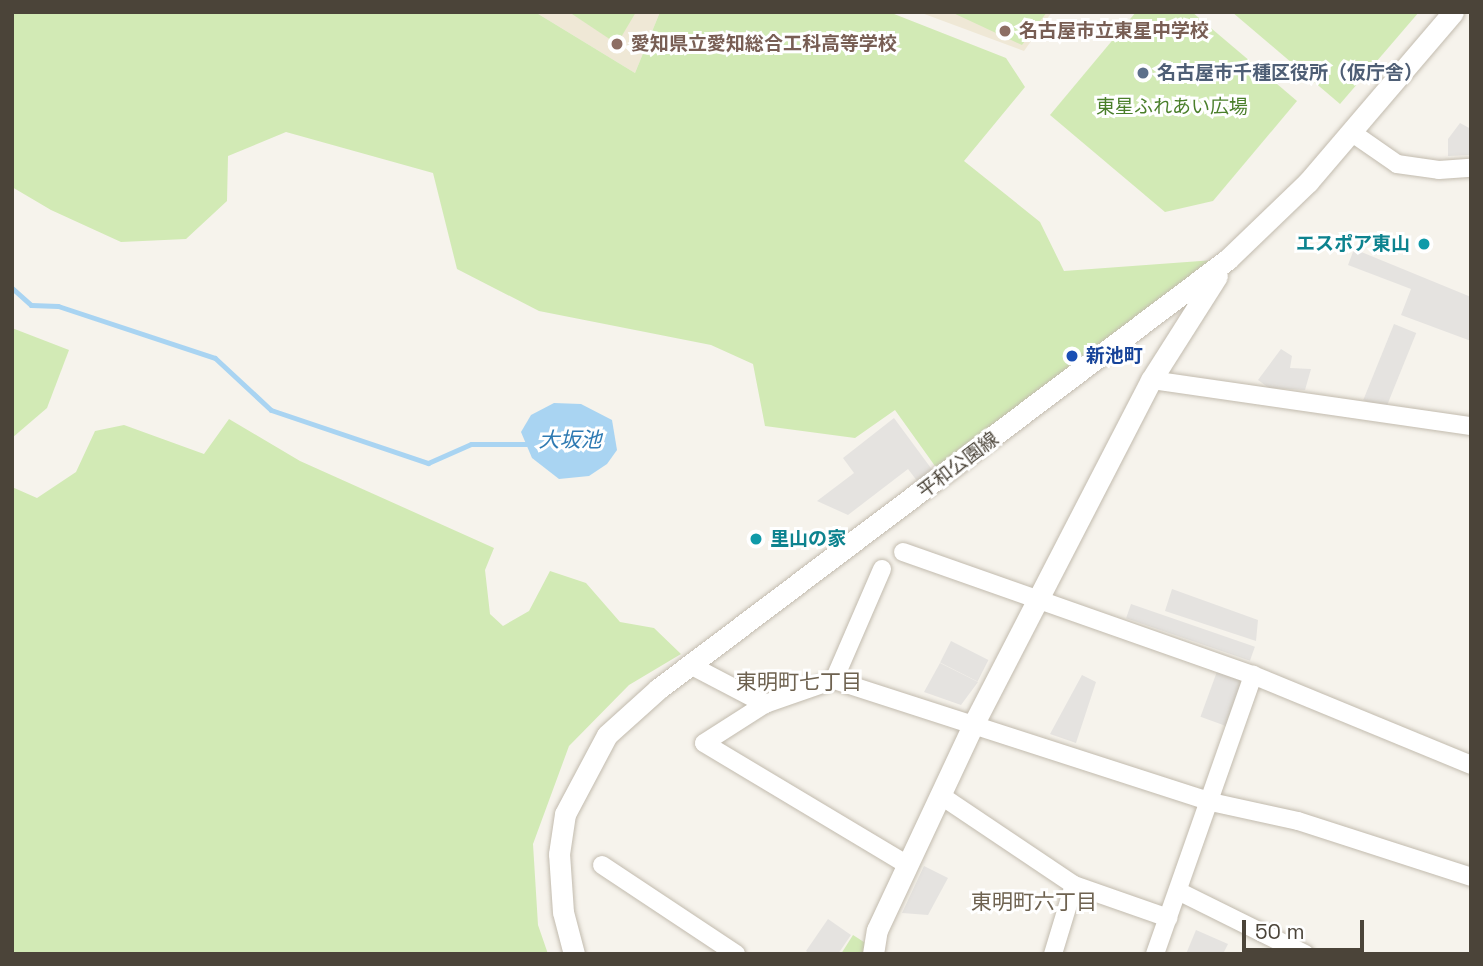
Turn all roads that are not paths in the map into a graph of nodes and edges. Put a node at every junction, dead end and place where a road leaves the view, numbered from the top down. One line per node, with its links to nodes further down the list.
1 (1453, 12): 2 (street, 平和公園線)
2 (1351, 132): 3 (street); 4 (street, 平和公園線)
3 (1471, 168)
4 (1228, 259): 5 (street); 10 (street, 平和公園線)
5 (1151, 380): 6 (street); 9 (street)
6 (1471, 426)
7 (903, 552): 9 (street)
8 (883, 569): 12 (street)
9 (1038, 600): 11 (street); 14 (street)
10 (690, 665): 13 (street); 24 (street, 平和公園線)
11 (1253, 675): 15 (street); 17 (street)
12 (834, 680): 13 (street); 14 (street)
13 (765, 704): 18 (street)
14 (974, 723): 16 (street); 17 (street)
15 (1471, 765)
16 (940, 795): 18 (street); 21 (street)
17 (1211, 803): 20 (street); 22 (street)
18 (906, 864): 26 (street)
19 (602, 865): 25 (street)
20 (1471, 877)
21 (1074, 885): 23 (street); 27 (street)
22 (1178, 891): 23 (street); 29 (street)
23 (1168, 918): 28 (street)
24 (575, 954)
25 (736, 954)
26 (873, 954)
27 (1054, 954)
28 (1155, 954)
29 (1305, 954)

